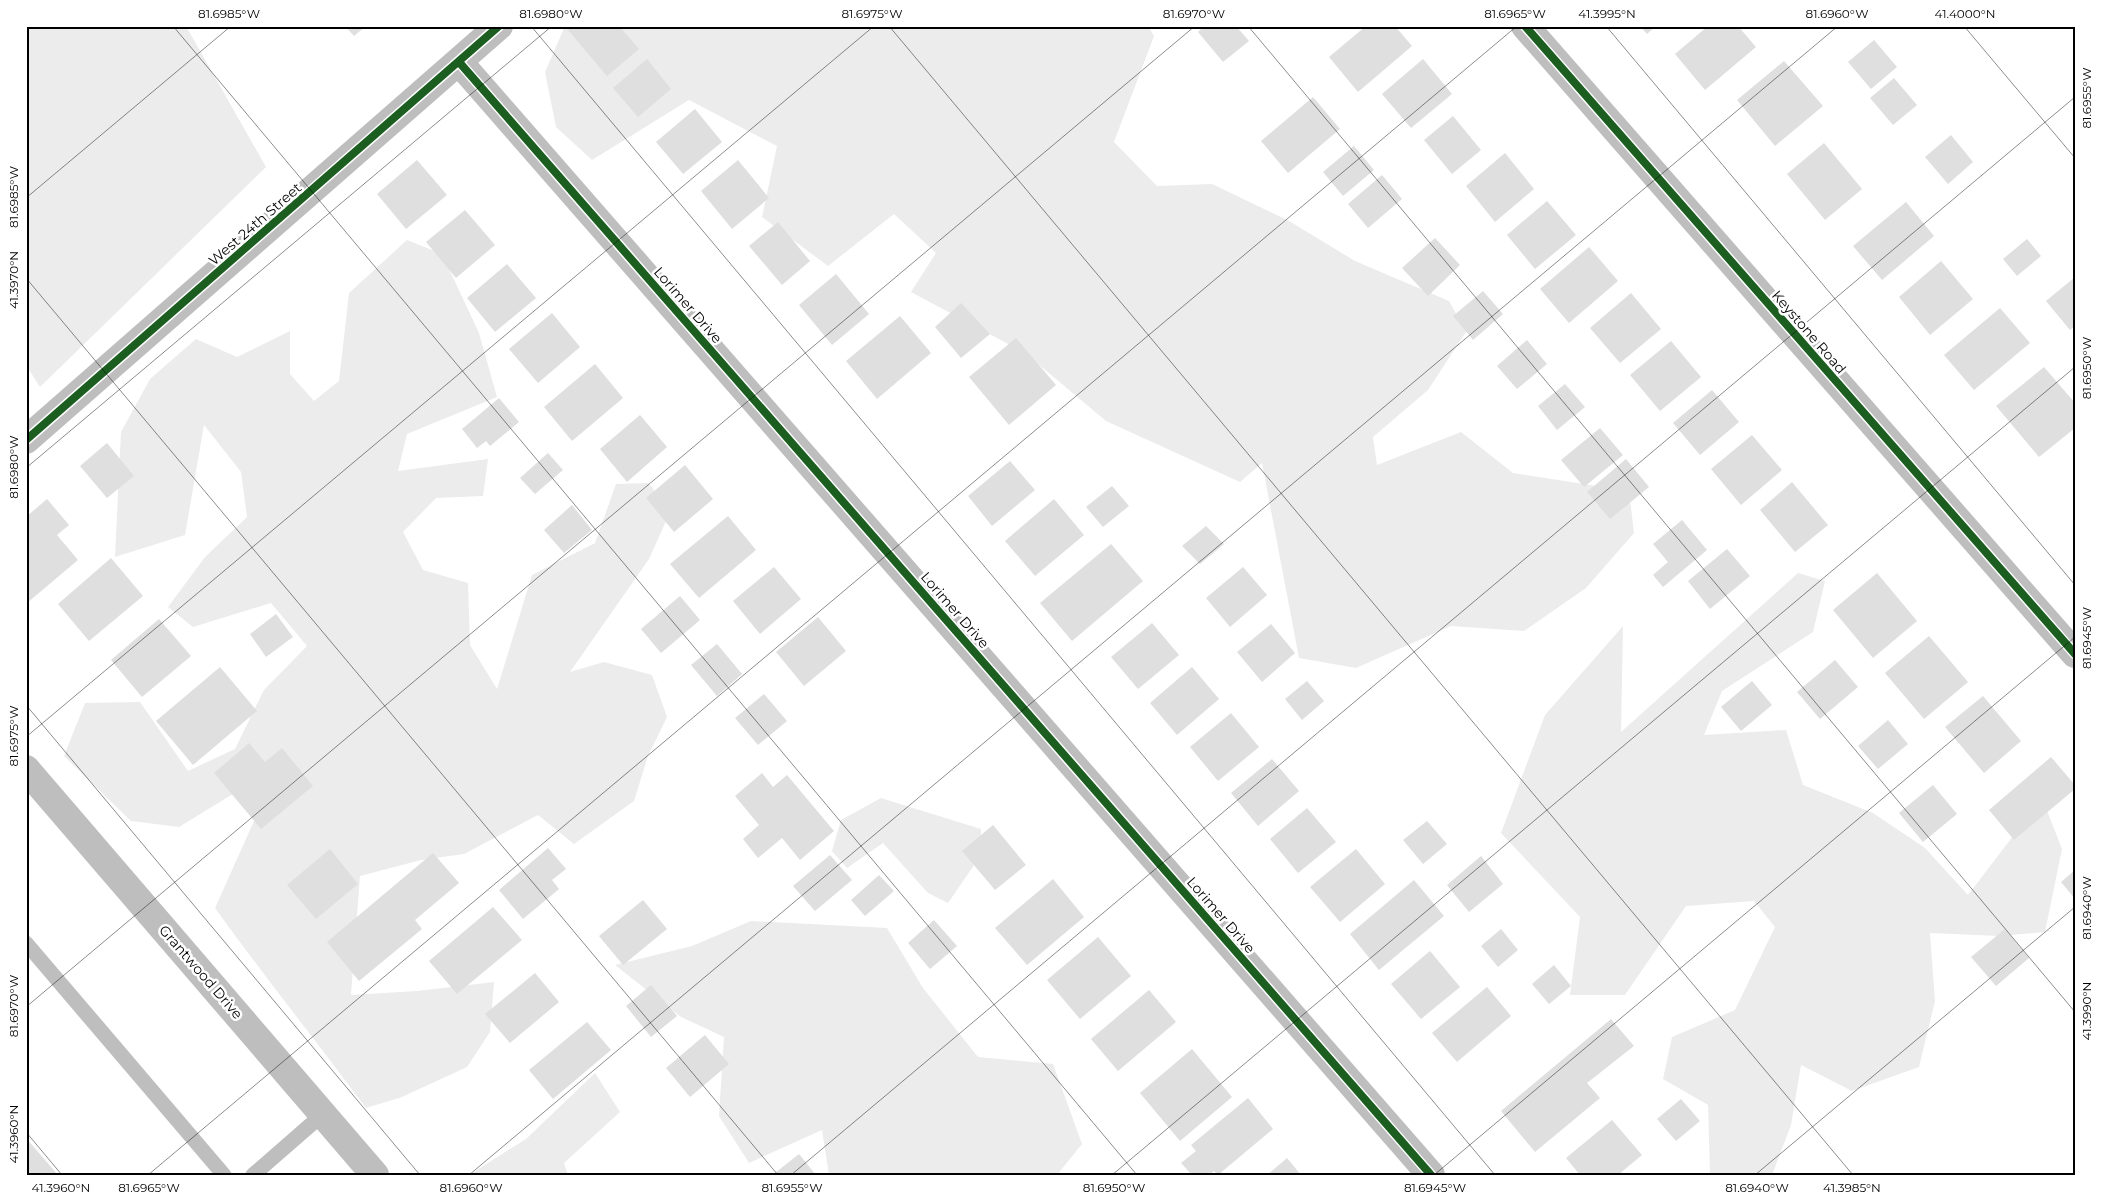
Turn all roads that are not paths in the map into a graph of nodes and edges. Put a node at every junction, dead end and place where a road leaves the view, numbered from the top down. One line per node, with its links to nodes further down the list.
1 (499, 26): 3 (street, West 24th Street)
2 (1525, 26): 5 (street, Keystone Road)
3 (459, 62): 4 (street, West 24th Street); 12 (street, Lorimer Drive)
4 (26, 440)
5 (2075, 654)
6 (26, 769): 8 (street, Grantwood Drive)
7 (26, 943): 9 (lane)
8 (323, 1114): 10 (lane); 11 (street, Grantwood Drive)
9 (224, 1175)
10 (253, 1175)
11 (375, 1175)
12 (1431, 1175)

